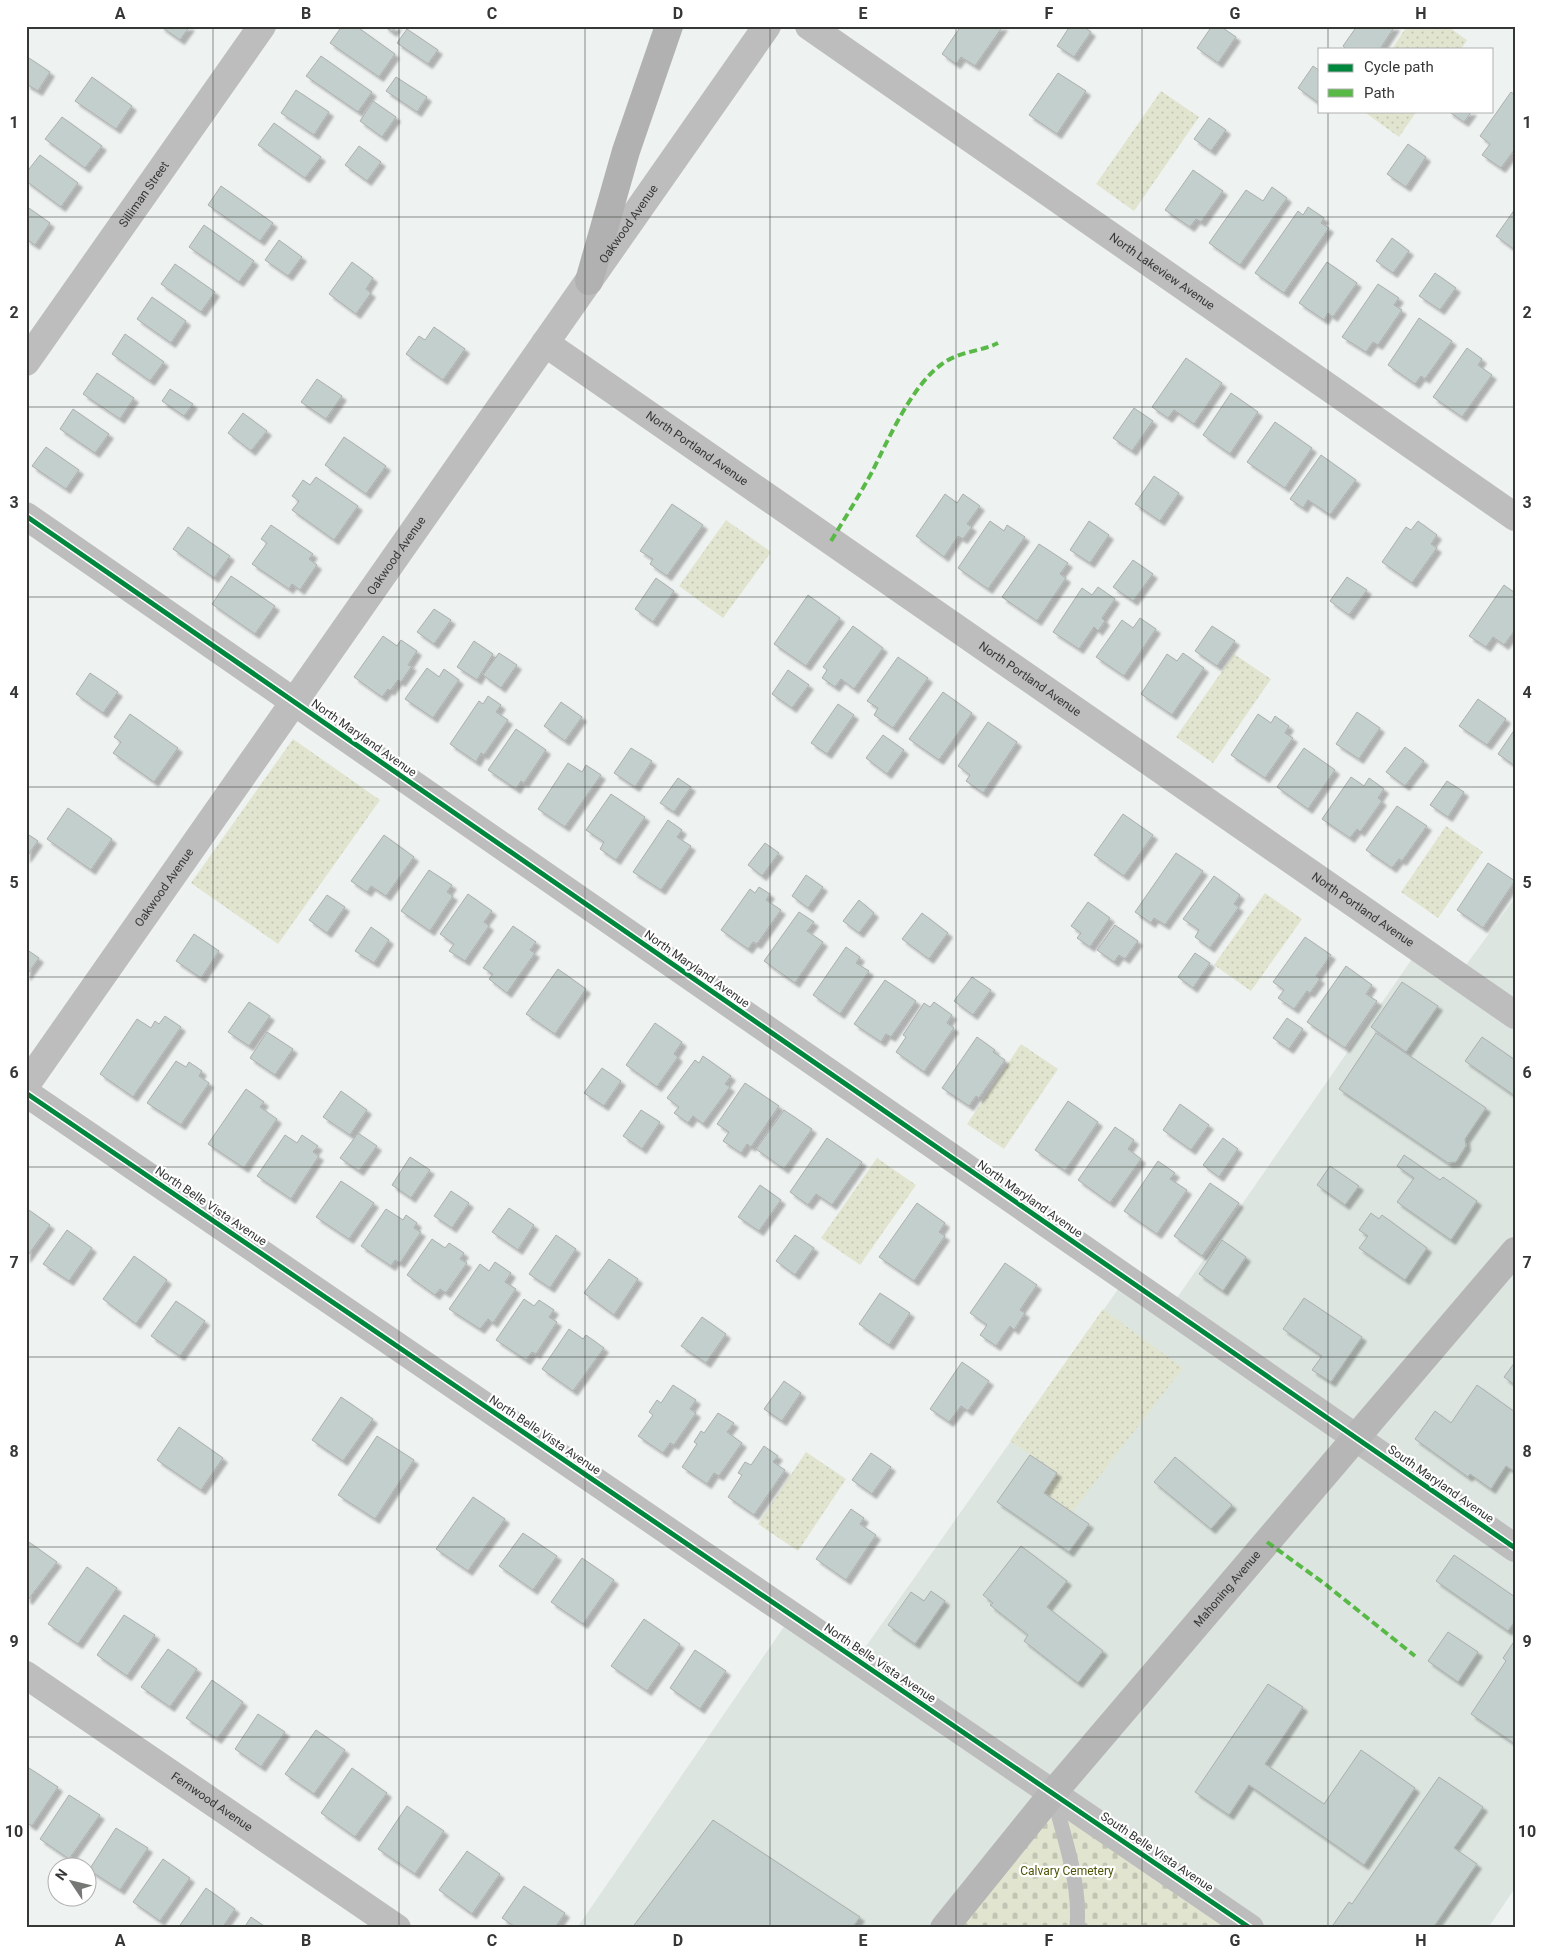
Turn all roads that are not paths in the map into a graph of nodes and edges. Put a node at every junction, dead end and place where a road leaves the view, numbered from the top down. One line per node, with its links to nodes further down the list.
1 (262, 26): 7 (street, Silliman Street)
2 (669, 26): 5 (highway)
3 (767, 26): 5 (street, Oakwood Avenue)
4 (809, 26): 9 (street, North Lakeview Avenue)
5 (589, 281): 6 (street, Oakwood Avenue)
6 (545, 343): 10 (street, Oakwood Avenue); 11 (street, North Portland Avenue)
7 (26, 362)
8 (26, 516): 10 (street, North Maryland Avenue)
9 (1515, 517)
10 (294, 702): 12 (street, Oakwood Avenue); 15 (street, North Maryland Avenue)
11 (1515, 1015)
12 (26, 1085)
13 (26, 1092): 18 (street, North Belle Vista Avenue)
14 (1515, 1251): 15 (main road, Mahoning Avenue)
15 (1356, 1438): 16 (street, South Maryland Avenue); 18 (main road, Mahoning Avenue)
16 (1515, 1548)
17 (26, 1675): 19 (street, Fernwood Avenue)
18 (1053, 1793): 20 (main road, Mahoning Avenue); 21 (lane); 22 (street, South Belle Vista Avenue)
19 (397, 1928)
20 (944, 1928)
21 (1077, 1928)
22 (1250, 1928)

